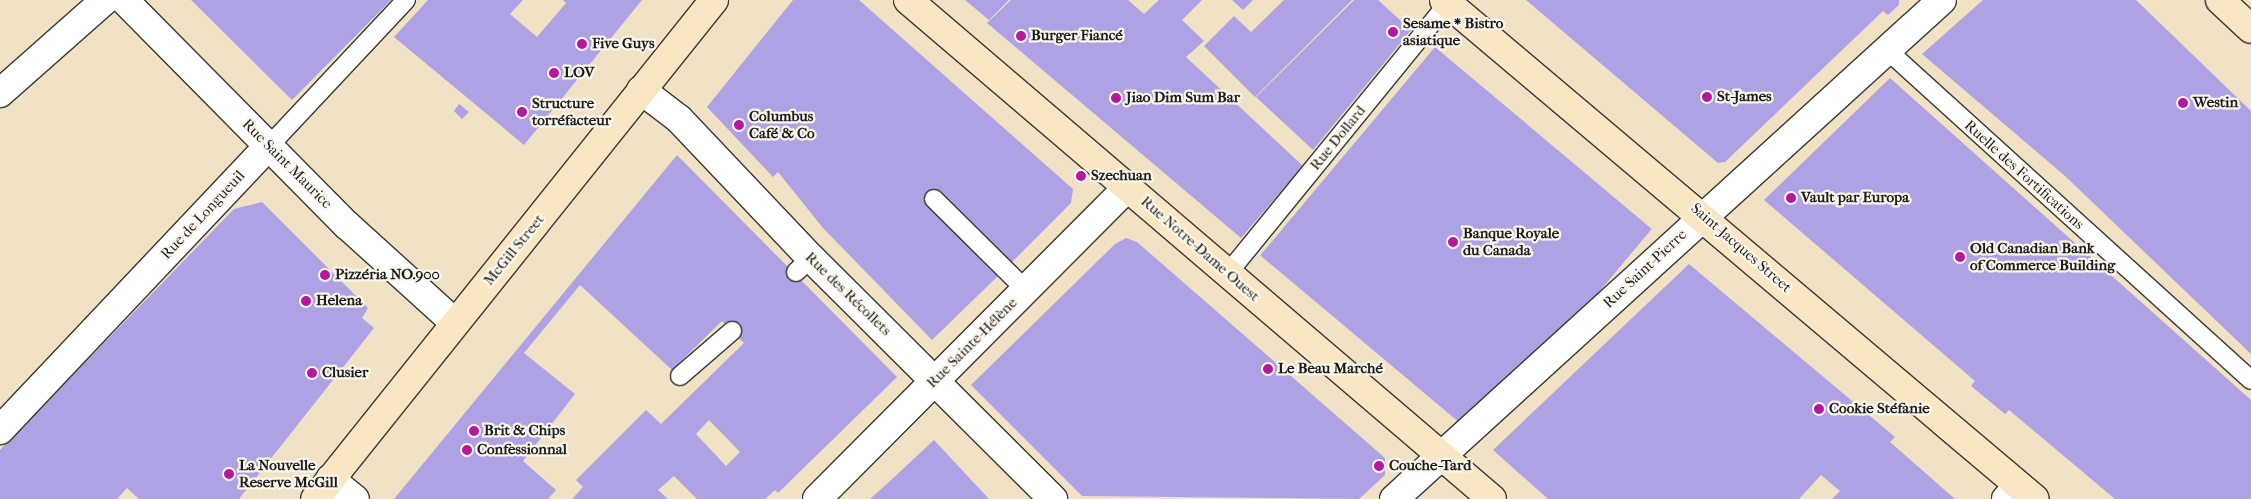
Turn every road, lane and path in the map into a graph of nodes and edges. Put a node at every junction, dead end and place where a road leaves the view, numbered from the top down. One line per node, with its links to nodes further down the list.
1 (105, 0): 12 (street)
2 (124, 0): 13 (street, Rue Saint Maurice)
3 (406, 0): 13 (lane, Rue de Longueuil)
4 (714, 0): 11 (street, McGill Street)
5 (908, 0): 14 (street, Rue Notre-Dame Ouest)
6 (1942, 0): 10 (street, Rue Saint-Pierre)
7 (2220, 0): 9 (street)
8 (1446, 2): 16 (street, Saint-Jacques Street); 17 (lane, Rue Dollard)
9 (2251, 29)
10 (1887, 50): 16 (street, Rue Saint-Pierre); 22 (lane, Ruelle des Fortifications)
11 (641, 90): 19 (street, McGill Street); 23 (street, Rue des Récollets)
12 (0, 93)
13 (269, 146): 19 (street, Rue Saint Maurice); 24 (street, Rue de Longueuil)
14 (1128, 187): 17 (street, Rue Notre-Dame Ouest); 18 (street, Rue Sainte-Hélène)
15 (934, 199): 18 (lane)
16 (1703, 216): 25 (street, Rue Saint-Pierre); 27 (street, Saint-Jacques Street)
17 (1228, 273): 25 (street, Rue Notre-Dame Ouest)
18 (1025, 289): 23 (street, Rue Sainte-Hélène)
19 (455, 324): 26 (street, McGill Street)
20 (732, 331): 21 (lane)
21 (680, 376)
22 (2251, 380)
23 (935, 381): 29 (street, Rue Sainte-Hélène); 30 (street, Rue des Récollets)
24 (0, 430)
25 (1441, 456): 31 (street, Rue Saint-Pierre); 32 (street, Rue Notre-Dame Ouest)
26 (322, 489): 28 (street)
27 (2020, 495)
28 (355, 499)
29 (817, 499)
30 (1053, 499)
31 (1394, 499)
32 (1492, 499)

